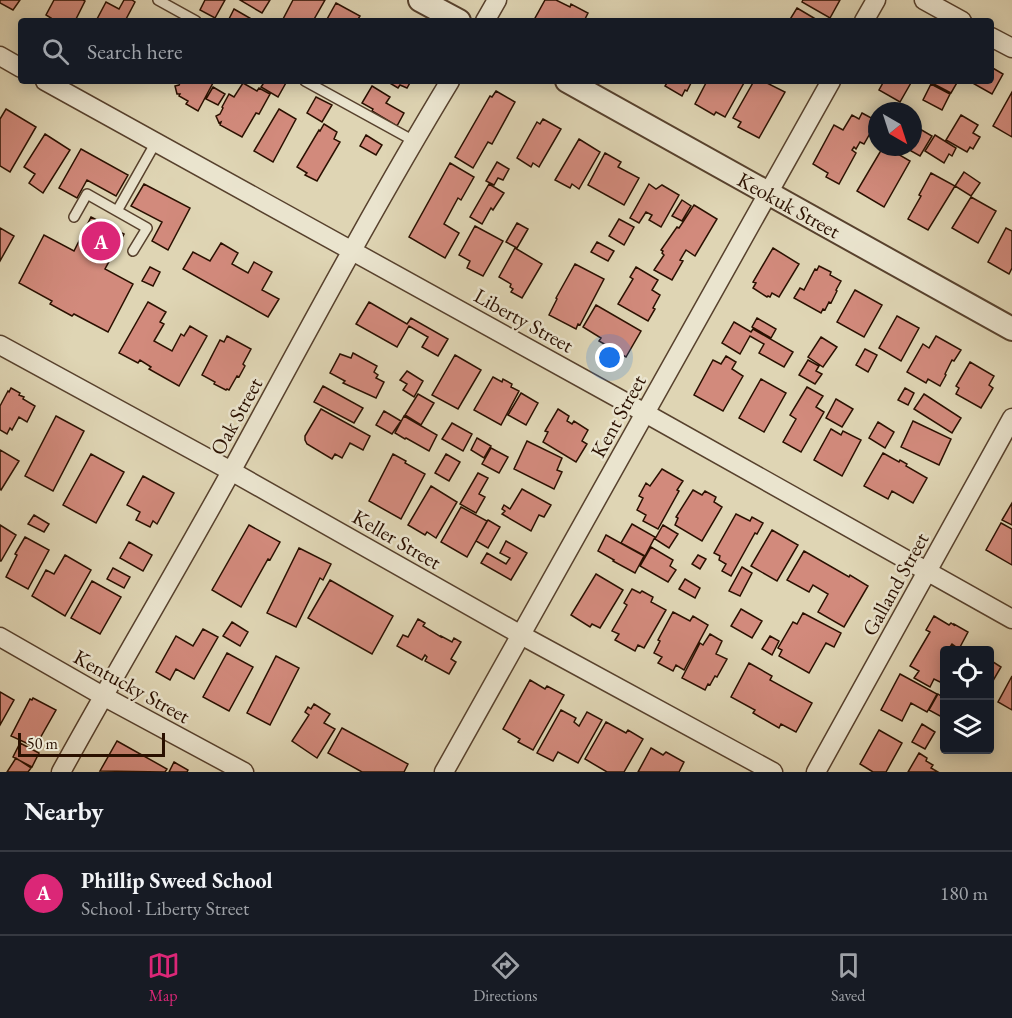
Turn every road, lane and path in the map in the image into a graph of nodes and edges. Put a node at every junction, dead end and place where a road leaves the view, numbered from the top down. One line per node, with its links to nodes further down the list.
1 (158, 0): 6 (lane)
2 (420, 0): 7 (street)
3 (497, 0): 8 (street)
4 (876, 0): 9 (street)
5 (924, 0): 10 (street)
6 (191, 18)
7 (453, 18)
8 (487, 18)
9 (866, 18)
10 (957, 18)
11 (994, 39): 12 (street)
12 (1012, 48)
13 (0, 56): 14 (street)
14 (18, 66)
15 (50, 84): 21 (street, Liberty Street)
16 (310, 84): 20 (lane)
17 (448, 84): 20 (street, Oak Street)
18 (572, 84): 22 (street, Keokuk Street)
19 (829, 84): 22 (street, Kent Street)
20 (414, 141): 25 (street, Oak Street)
21 (156, 142): 23 (lane); 25 (street, Liberty Street)
22 (769, 193): 27 (street, Keokuk Street); 29 (street, Kent Street)
23 (117, 211): 24 (lane); 26 (lane)
24 (74, 217)
25 (351, 250): 29 (street, Liberty Street); 31 (street, Oak Street)
26 (134, 252)
27 (1012, 329)
28 (0, 345): 31 (street, Keller Street)
29 (645, 413): 32 (street, Liberty Street); 34 (street, Kent Street)
30 (1012, 418): 32 (street, Galland Street)
31 (231, 471): 34 (street, Keller Street); 36 (street, Oak Street)
32 (927, 572): 33 (street, Liberty Street); 41 (street, Galland Street)
33 (1012, 619)
34 (521, 635): 39 (street, Kent Street); 40 (street, Keller Street)
35 (0, 637): 36 (street, Kentucky Street)
36 (103, 696): 37 (street, Oak Street); 38 (street, Kentucky Street)
37 (61, 772)
38 (244, 772)
39 (444, 772)
40 (772, 772)
41 (816, 772)

